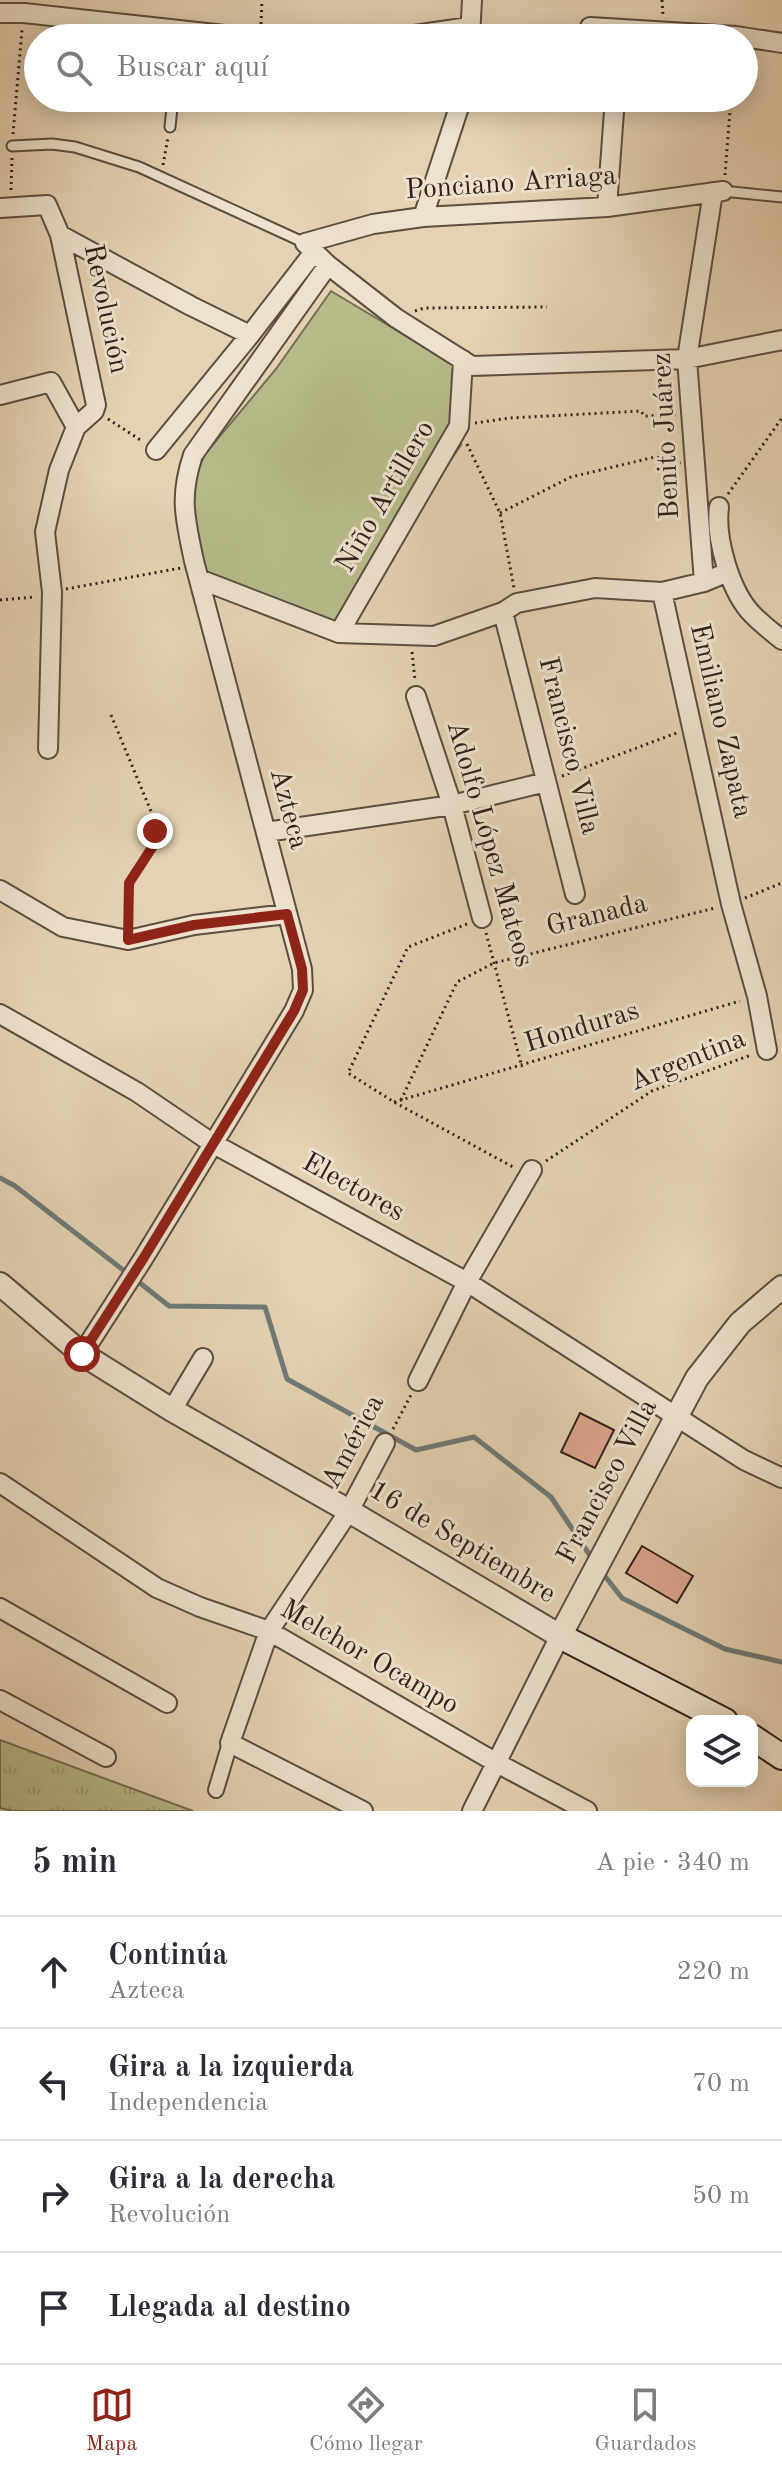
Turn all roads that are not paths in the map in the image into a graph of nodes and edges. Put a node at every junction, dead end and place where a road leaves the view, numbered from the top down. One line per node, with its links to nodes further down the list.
1 (472, 0): 5 (street)
2 (23, 7): 3 (street); 4 (street)
3 (0, 13)
4 (123, 24)
5 (471, 24)
6 (758, 39): 7 (street)
7 (782, 43)
8 (172, 112): 11 (lane)
9 (457, 112): 17 (street)
10 (614, 112): 16 (street)
11 (170, 127)
12 (12, 146): 19 (lane)
13 (718, 191): 14 (lane); 16 (street, Ponciano Arriaga); 23 (street, Benito Juárez)
14 (782, 197)
15 (5, 207): 18 (street, Revolución)
16 (607, 207): 17 (street, Ponciano Arriaga)
17 (423, 217): 19 (street, Ponciano Arriaga)
18 (60, 235): 21 (street); 26 (street, Revolución)
19 (309, 248): 20 (street); 21 (street)
20 (328, 265): 24 (street); 29 (street, Azteca)
21 (250, 335): 27 (street)
22 (782, 340): 23 (street)
23 (687, 359): 24 (street); 31 (street, Benito Juárez)
24 (463, 360): 34 (street, Niño Artillero)
25 (0, 395): 26 (street)
26 (76, 427): 37 (street, Revolución)
27 (156, 450)
28 (719, 507): 30 (street)
29 (197, 572): 34 (street); 40 (street, Azteca)
30 (728, 572): 31 (street); 35 (street)
31 (704, 582): 32 (street)
32 (662, 592): 33 (street); 46 (street, Emiliano Zapata)
33 (510, 608): 34 (street); 38 (street, Francisco Villa)
34 (339, 633)
35 (782, 640)
36 (416, 696): 39 (street, Adolfo López Mateos)
37 (48, 749)
38 (546, 782): 39 (street); 42 (street, Francisco Villa)
39 (452, 805): 40 (street); 44 (street, Adolfo López Mateos)
40 (266, 832): 43 (street, Azteca)
41 (0, 890): 43 (street)
42 (575, 894)
43 (287, 914): 47 (street, Azteca)
44 (482, 918)
45 (0, 1014): 47 (street, Electores)
46 (767, 1050)
47 (212, 1143): 49 (street, Electores); 52 (street, Azteca)
48 (532, 1170): 49 (street, América)
49 (467, 1282): 54 (street, América); 56 (street, Electores)
50 (0, 1284): 52 (street, 16 de Septiembre)
51 (782, 1287): 56 (street, Francisco Villa)
52 (82, 1354): 55 (street, 16 de Septiembre)
53 (203, 1358): 55 (street)
54 (418, 1381)
55 (172, 1410): 60 (street, 16 de Septiembre)
56 (677, 1416): 58 (street, Electores); 63 (street, Francisco Villa)
57 (385, 1443): 60 (street, América)
58 (782, 1478)
59 (0, 1483): 62 (street, Melchor Ocampo)
60 (349, 1511): 62 (street, América); 63 (street, 16 de Septiembre)
61 (0, 1608): 65 (street)
62 (269, 1631): 68 (street, América); 71 (street, Melchor Ocampo)
63 (560, 1636): 66 (main road, 16 de Septiembre); 71 (street, Francisco Villa)
64 (0, 1700): 69 (street)
65 (167, 1703)
66 (713, 1715)
67 (758, 1741): 70 (main road)
68 (230, 1743): 72 (street); 73 (street)
69 (106, 1757)
70 (782, 1757)
71 (495, 1762): 74 (street, Francisco Villa); 75 (street, Melchor Ocampo)
72 (216, 1790)
73 (363, 1811)
74 (472, 1811)
75 (587, 1811)

